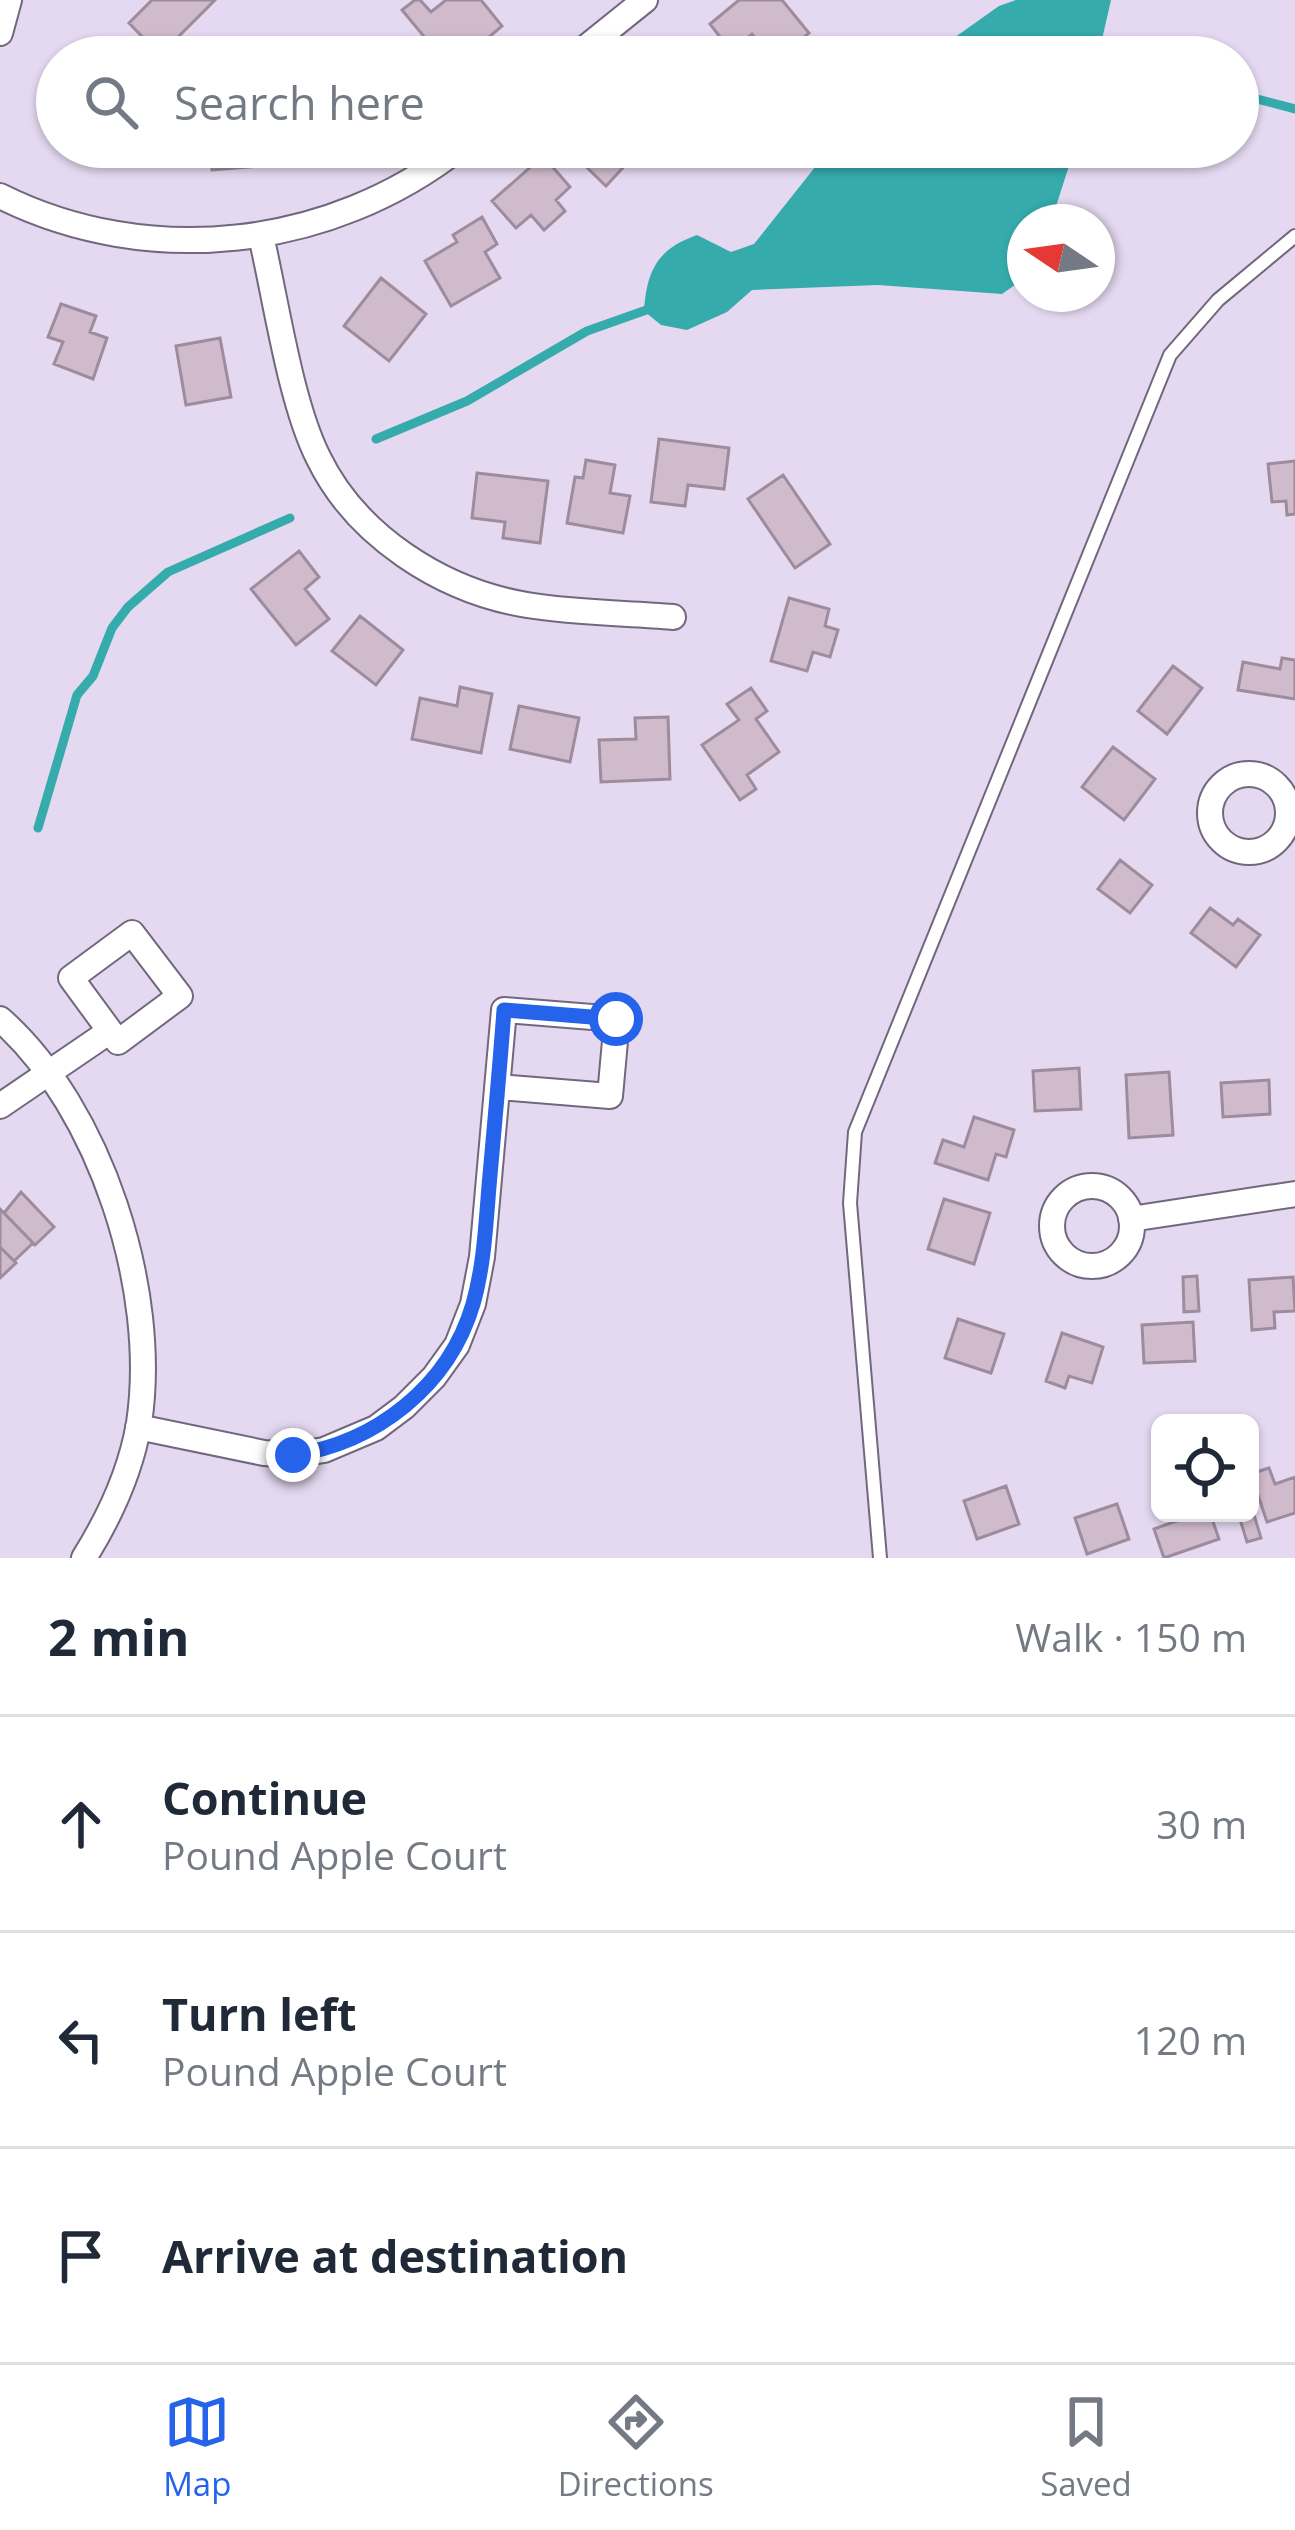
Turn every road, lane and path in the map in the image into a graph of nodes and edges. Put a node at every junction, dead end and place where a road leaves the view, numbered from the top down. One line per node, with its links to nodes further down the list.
1 (9, 0): 3 (street)
2 (645, 0): 4 (street)
3 (0, 33)
4 (600, 36)
5 (432, 168): 7 (street)
6 (0, 196): 7 (street)
7 (261, 236): 9 (street)
8 (1295, 236): 19 (lane)
9 (674, 617)
10 (0, 1019): 12 (street)
11 (110, 1030): 11 (street); 12 (street)
12 (47, 1072): 14 (street); 17 (street)
13 (498, 1087): 13 (street); 17 (street)
14 (0, 1106)
15 (1295, 1194): 16 (street)
16 (1131, 1219)
17 (138, 1427): 18 (street)
18 (83, 1558)
19 (880, 1558)

